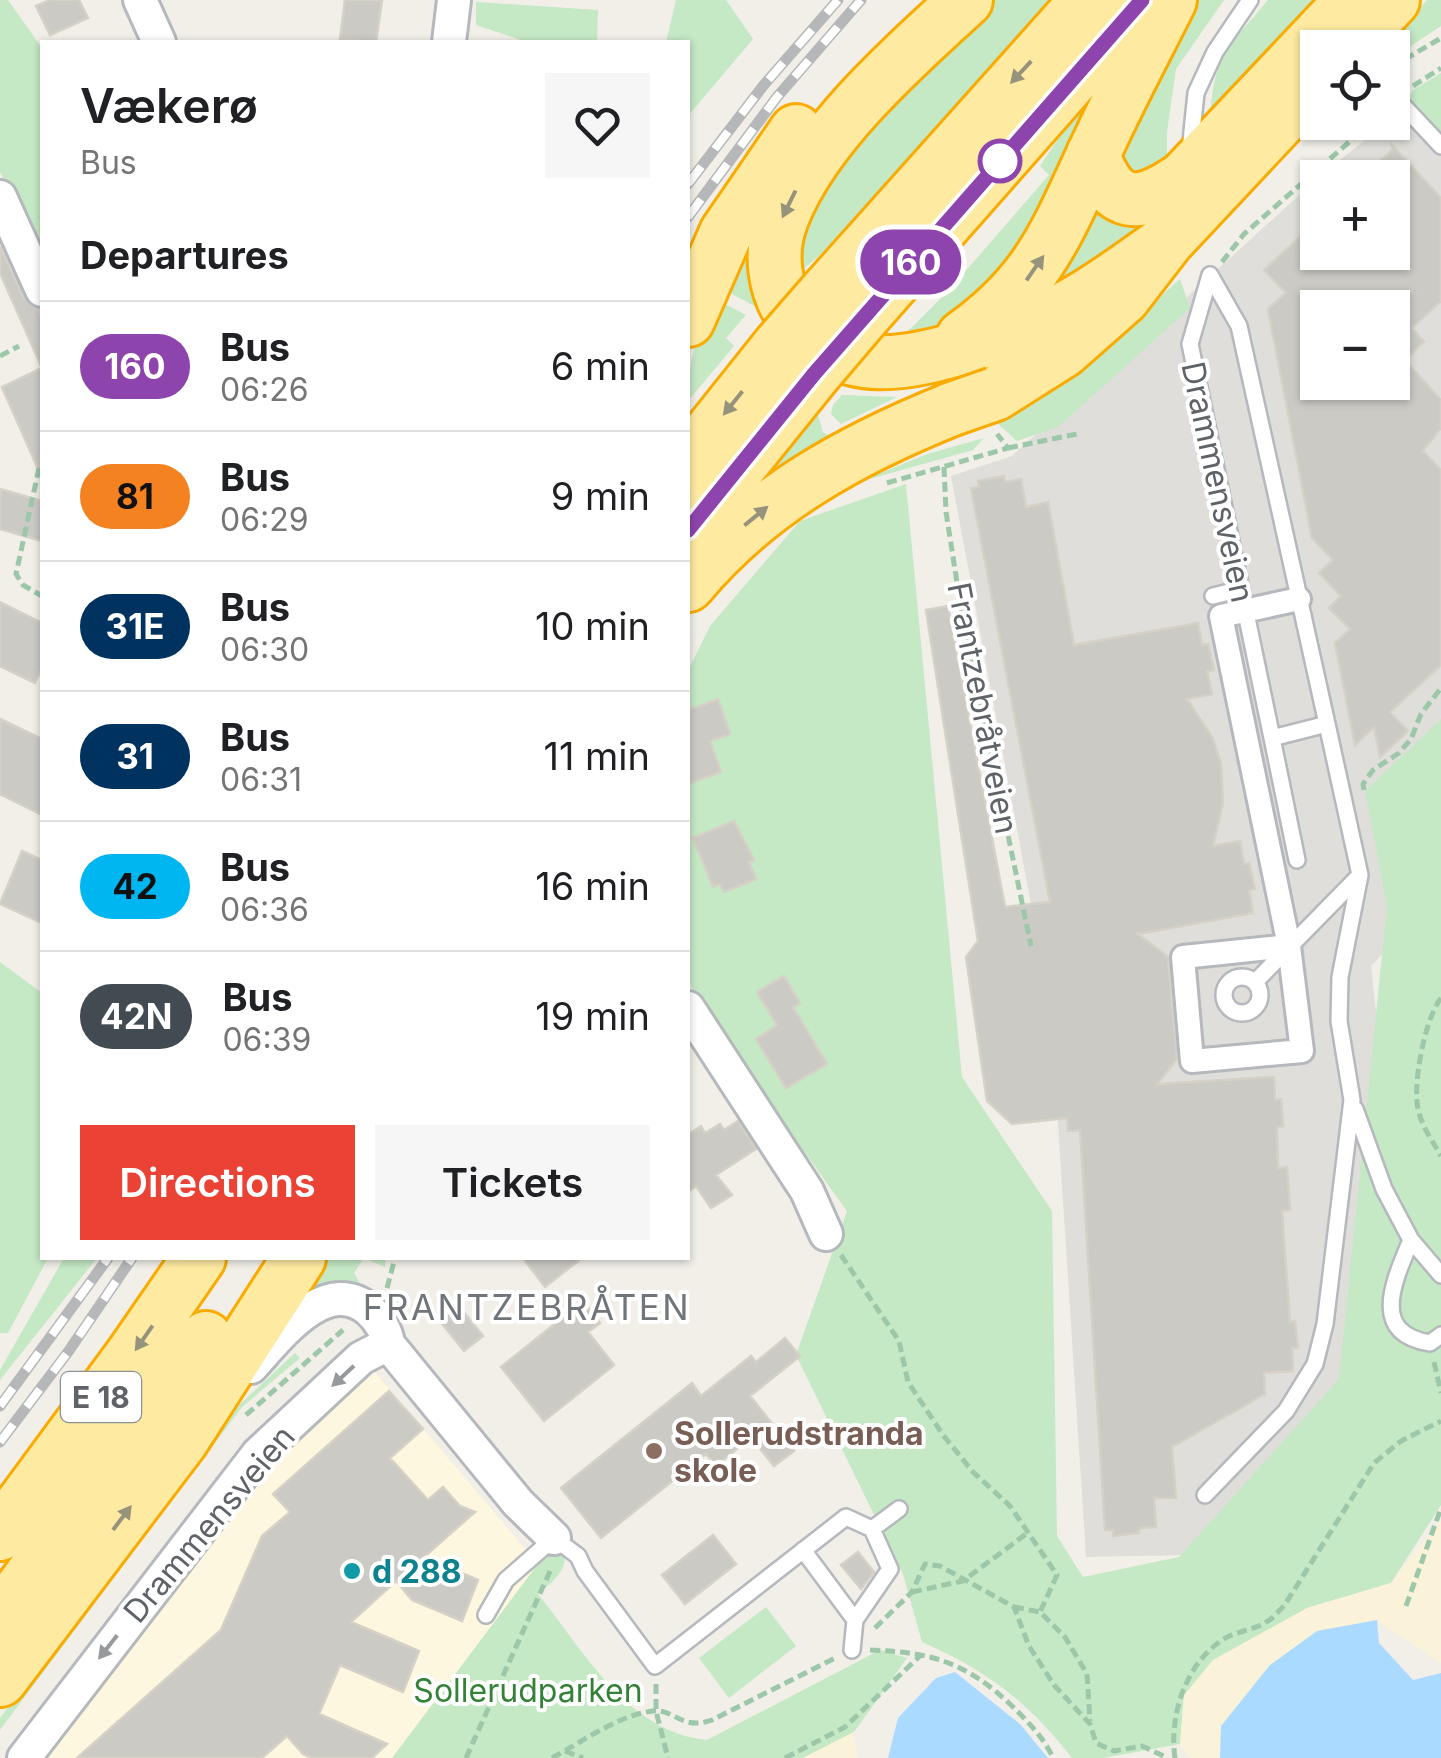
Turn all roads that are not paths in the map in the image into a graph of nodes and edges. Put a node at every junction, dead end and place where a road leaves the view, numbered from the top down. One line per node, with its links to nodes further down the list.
1 (140, 0): 12 (street)
2 (454, 0): 13 (street)
3 (914, 0): 24 (highway)
4 (966, 0): 25 (highway, one-way to 25)
5 (1087, 0): 23 (highway, one-way to 23)
6 (1142, 0): 23 (highway)
7 (1170, 0): 17 (highway)
8 (1250, 0): 18 (lane)
9 (1352, 0): 17 (highway)
10 (1393, 0): 11 (highway)
11 (1365, 30)
12 (158, 40)
13 (449, 40)
14 (1300, 99): 20 (highway)
15 (1410, 113): 16 (lane)
16 (1441, 146)
17 (1093, 154): 25 (highway, one-way to 17)
18 (1189, 164)
19 (0, 197): 21 (street)
20 (1167, 241): 25 (highway); 29 (highway, one-way to 20)
21 (10, 246): 22 (street)
22 (40, 287)
23 (846, 302): 26 (highway, bridge)
24 (690, 315)
25 (937, 355)
26 (797, 360): 27 (highway, one-way to 27); 28 (highway)
27 (690, 458)
28 (690, 527)
29 (690, 583)
30 (1213, 596): 32 (lane)
31 (1299, 599): 32 (street); 32 (lane, Drammensveien); 33 (lane, Drammensveien)
32 (1243, 600): 34 (lane, Drammensveien); 37 (street)
33 (1327, 724): 34 (lane); 36 (lane, Drammensveien)
34 (1272, 738): 35 (lane, Drammensveien)
35 (1297, 860)
36 (1360, 875): 37 (lane); 40 (lane)
37 (1289, 946): 37 (street); 38 (lane)
38 (1256, 982)
39 (690, 1011): 41 (street)
40 (1352, 1100): 42 (lane); 50 (lane)
41 (826, 1234)
42 (1411, 1240): 46 (lane); 47 (lane)
43 (198, 1260): 53 (highway, E 18, one-way to 53)
44 (258, 1260): 57 (highway, E 18)
45 (298, 1260): 49 (highway)
46 (1441, 1275)
47 (1436, 1339)
48 (388, 1344): 49 (street); 54 (street); 61 (street, Drammensveien, one-way to 61)
49 (182, 1440): 60 (highway, one-way to 49)
50 (1205, 1494)
51 (898, 1509): 52 (lane)
52 (872, 1528): 55 (lane); 58 (lane)
53 (0, 1534)
54 (558, 1541): 55 (lane); 56 (lane)
55 (803, 1550): 58 (lane)
56 (486, 1615)
57 (0, 1618)
58 (855, 1620): 59 (lane)
59 (852, 1650)
60 (0, 1680)
61 (24, 1758)

